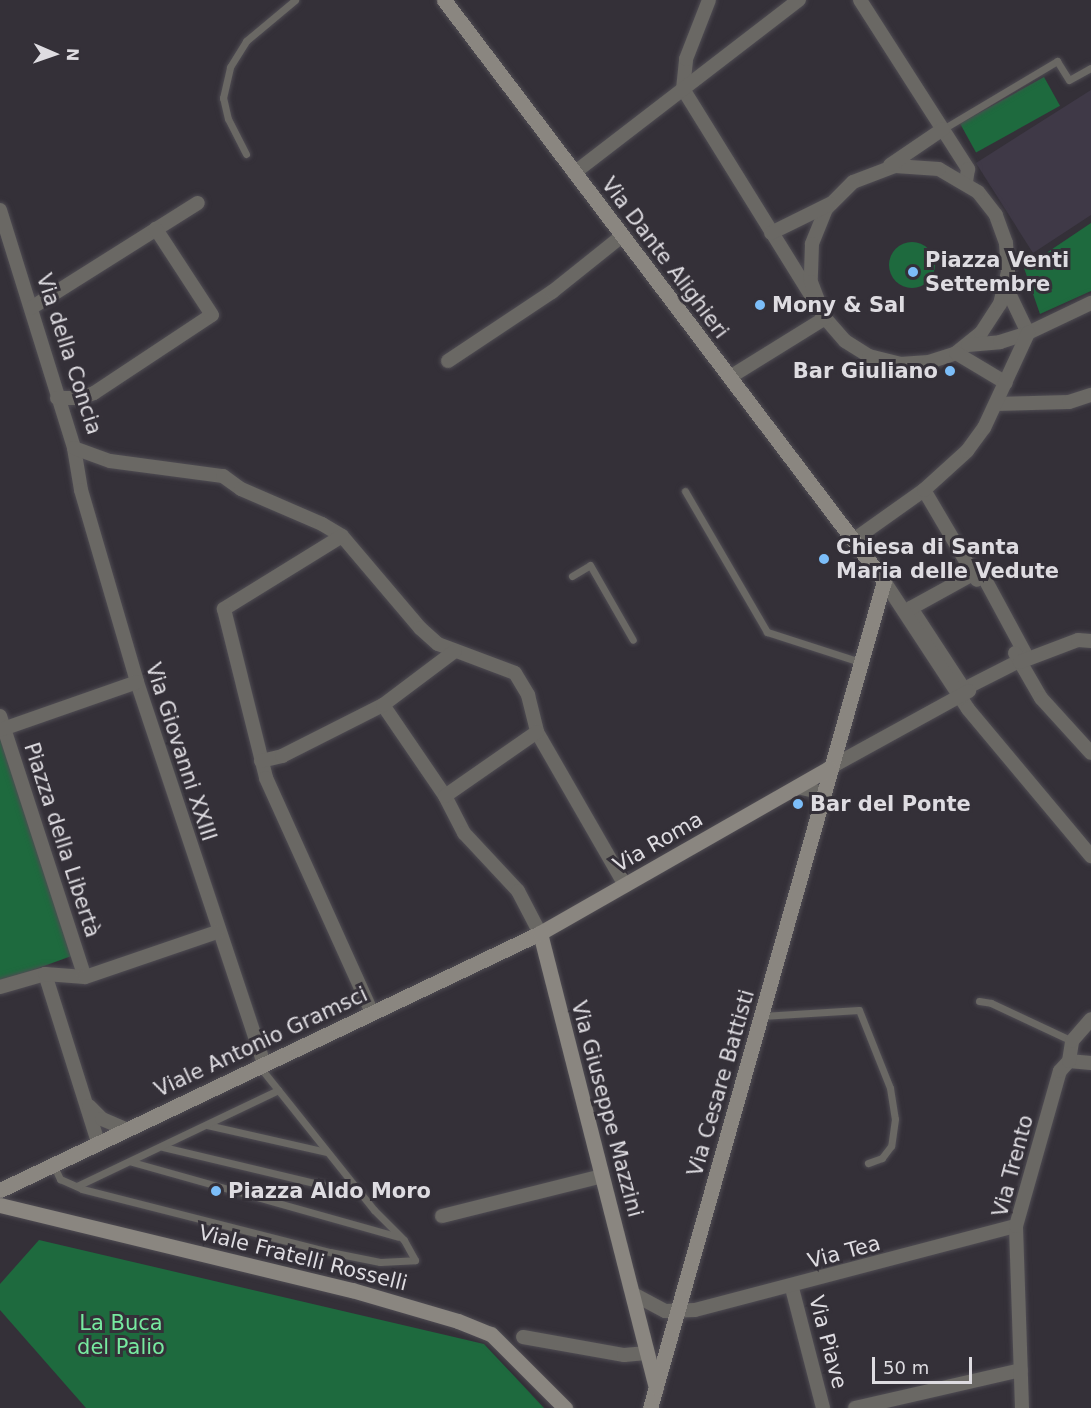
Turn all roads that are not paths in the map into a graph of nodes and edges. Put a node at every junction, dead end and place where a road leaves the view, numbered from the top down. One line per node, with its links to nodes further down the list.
1 (295, 0): 9 (lane)
2 (444, 0): 11 (street, Via Dante Alighieri)
3 (709, 0): 7 (street)
4 (799, 0): 7 (street)
5 (860, 0): 8 (street)
6 (1091, 68): 8 (lane)
7 (684, 89): 11 (street); 17 (street)
8 (943, 129): 10 (street); 12 (street)
9 (246, 154)
10 (886, 168): 12 (street); 14 (street)
11 (574, 173): 18 (street, Via Dante Alighieri)
12 (966, 183): 19 (street)
13 (198, 203): 16 (street)
14 (830, 204): 17 (street); 22 (street)
15 (0, 210): 21 (street, Via della Concia)
16 (156, 229): 21 (street); 29 (street)
17 (771, 233): 22 (street)
18 (622, 236): 25 (street); 26 (street, Via Dante Alighieri)
19 (1006, 286): 23 (street); 24 (street)
20 (1091, 303): 23 (street)
21 (31, 308): 29 (street, Via della Concia)
22 (825, 318): 24 (street); 26 (street)
23 (1028, 333): 24 (street); 27 (street)
24 (962, 349): 27 (street)
25 (448, 361)
26 (730, 377): 35 (street, Via Dante Alighieri)
27 (1006, 383): 30 (street)
28 (1091, 395): 30 (street)
29 (57, 398): 31 (street, Via della Concia)
30 (996, 404): 33 (street)
31 (74, 448): 34 (street, Via della Concia); 45 (street, Via Giovanni XXIII)
32 (685, 490): 43 (lane)
33 (924, 490): 35 (street); 36 (street)
34 (342, 536): 42 (street, Via della Concia); 51 (street)
35 (855, 539): 38 (street, Via Dante Alighieri)
36 (974, 573): 44 (street); 44 (street)
37 (572, 576): 40 (lane)
38 (884, 581): 43 (street, Via Cesare Battisti); 46 (street)
39 (1091, 633): 41 (street)
40 (633, 640)
41 (1084, 641): 44 (street)
42 (455, 651): 47 (street); 49 (street, Via della Concia)
43 (860, 662): 52 (street, Via Cesare Battisti)
44 (1019, 662): 46 (street); 50 (street)
45 (137, 682): 48 (street); 58 (street, Via Giovanni XXIII)
46 (962, 695): 52 (street); 56 (street)
47 (383, 705): 51 (street); 54 (street)
48 (1, 725): 61 (street, Piazza della Libertà)
49 (537, 732): 54 (street); 57 (street, Via della Concia)
50 (1091, 753)
51 (261, 761): 64 (street)
52 (829, 768): 53 (street, Via Roma); 55 (street, Via Cesare Battisti)
53 (797, 787): 55 (street); 57 (street, Via Roma)
54 (445, 796): 59 (street)
55 (821, 805): 65 (street, Via Cesare Battisti)
56 (1091, 856)
57 (625, 885): 59 (street, Via Roma)
58 (217, 932): 61 (street); 70 (street, Via Giovanni XXIII)
59 (540, 933): 64 (street, Viale Antonio Gramsci); 81 (street, Via Giuseppe Mazzini)
60 (45, 974): 61 (street); 62 (street); 72 (street)
61 (84, 977)
62 (0, 987)
63 (979, 1001): 67 (lane)
64 (372, 1013): 70 (street, Viale Antonio Gramsci)
65 (762, 1016): 79 (lane); 91 (street, Via Cesare Battisti)
66 (1091, 1019): 67 (street)
67 (1072, 1041): 68 (street, Via Trento)
68 (1070, 1060): 69 (street); 87 (street, Via Trento)
69 (1091, 1063)
70 (262, 1065): 71 (lane); 74 (street, Viale Antonio Gramsci)
71 (278, 1090): 73 (lane); 77 (lane)
72 (87, 1104): 74 (street); 75 (street)
73 (207, 1125): 76 (lane); 77 (lane)
74 (126, 1129): 75 (street, Viale Antonio Gramsci)
75 (98, 1142): 80 (street, Viale Antonio Gramsci)
76 (163, 1147): 78 (lane); 84 (lane)
77 (327, 1152): 84 (lane)
78 (132, 1162): 82 (lane); 88 (lane)
79 (868, 1163)
80 (53, 1164): 82 (lane); 83 (street, Viale Antonio Gramsci)
81 (602, 1176): 86 (street); 90 (street, Via Giuseppe Mazzini)
82 (77, 1186): 88 (lane)
83 (0, 1190)
84 (361, 1194): 88 (lane)
85 (0, 1205): 96 (street, Viale Fratelli Rosselli)
86 (442, 1216)
87 (1016, 1226): 89 (street, Via Tea); 94 (street, Via Trento)
88 (401, 1237)
89 (792, 1288): 91 (street, Via Tea); 98 (street, Via Piave)
90 (635, 1295): 91 (street); 93 (street, Via Giuseppe Mazzini)
91 (680, 1312): 95 (street, Via Cesare Battisti)
92 (523, 1337): 93 (street)
93 (647, 1353): 95 (street, Via Giuseppe Mazzini)
94 (1021, 1370): 99 (street, Via Piave); 100 (street, Via Trento)
95 (656, 1387): 97 (street, Via Cesare Battisti)
96 (565, 1408)
97 (650, 1408)
98 (824, 1408)
99 (855, 1408)
100 (1022, 1408)

